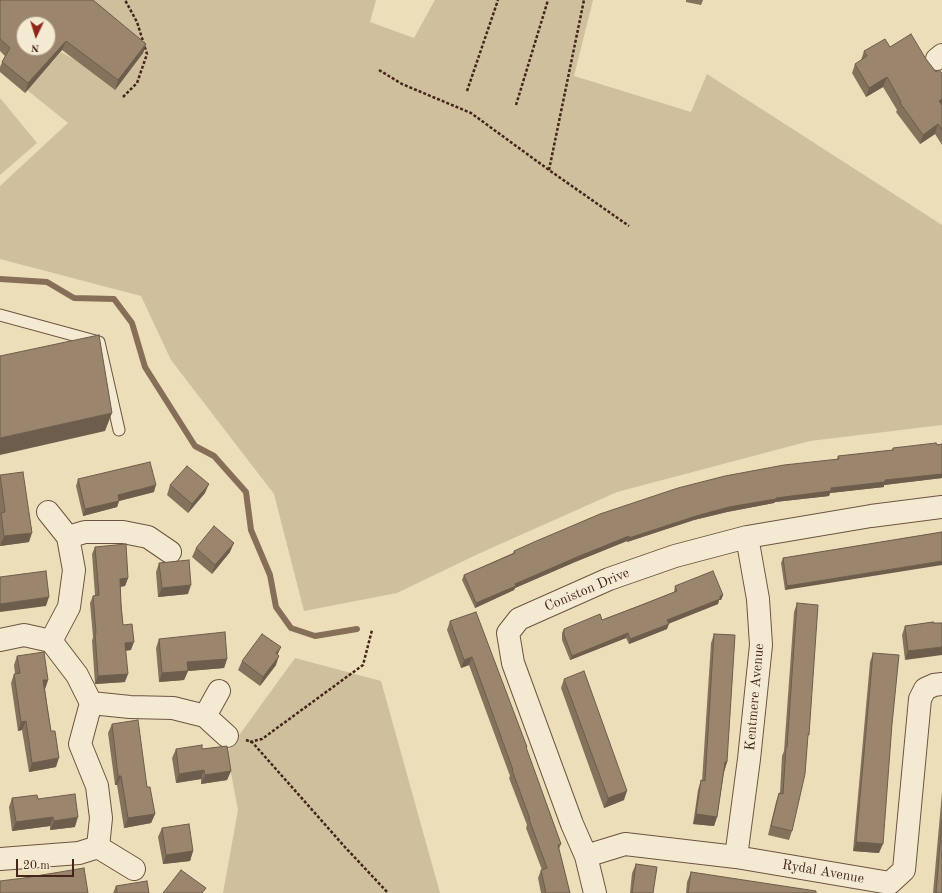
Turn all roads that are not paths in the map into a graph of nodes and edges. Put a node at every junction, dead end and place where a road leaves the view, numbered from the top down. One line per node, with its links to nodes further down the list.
1 (0, 315): 2 (lane)
2 (119, 430)
3 (942, 507): 6 (street, Coniston Drive)
4 (48, 512): 5 (street)
5 (68, 537): 7 (street); 9 (street)
6 (747, 537): 16 (street, Coniston Drive); 17 (street, Kentmere Avenue)
7 (170, 552)
8 (0, 640): 9 (street)
9 (51, 641): 12 (street)
10 (942, 684): 17 (street, Rydal Avenue)
11 (219, 691): 13 (street)
12 (91, 703): 13 (street); 15 (street)
13 (205, 716): 14 (street)
14 (227, 736)
15 (98, 847): 18 (street); 19 (street)
16 (586, 856): 17 (street, Rydal Avenue); 20 (street, Coniston Drive)
17 (736, 857)
18 (0, 859)
19 (134, 869)
20 (595, 893)

